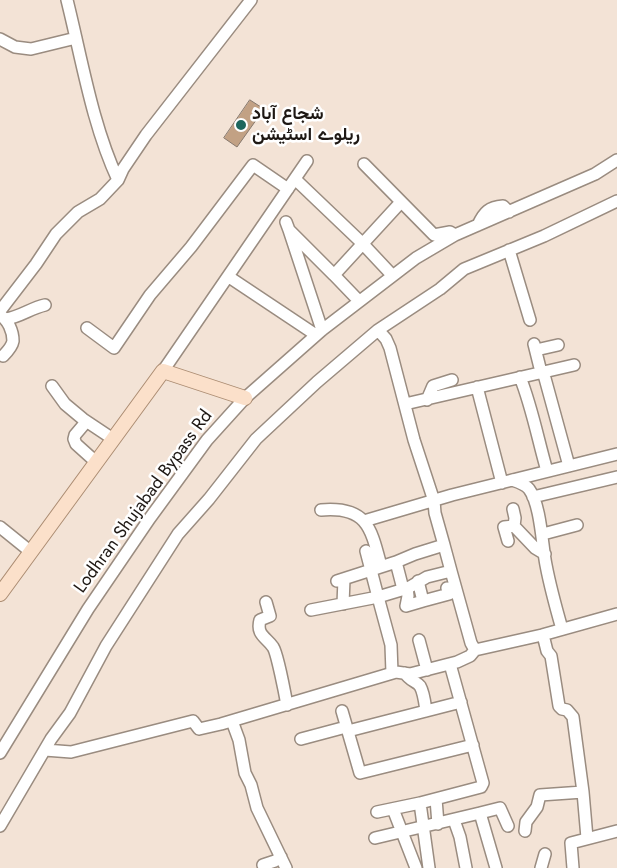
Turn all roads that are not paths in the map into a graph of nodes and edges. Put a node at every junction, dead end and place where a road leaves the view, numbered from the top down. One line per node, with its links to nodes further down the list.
1 (67, 0): 4 (street)
2 (251, 0): 9 (street)
3 (0, 38): 4 (street)
4 (76, 38): 9 (street)
5 (617, 160): 13 (street, Lodhran Shujabad Bypass Rd)
6 (307, 161): 8 (street)
7 (364, 164): 12 (street)
8 (295, 179): 10 (street); 14 (street)
9 (118, 180): 21 (street)
10 (288, 189): 18 (street); 23 (street)
11 (617, 201): 15 (street)
12 (401, 202): 13 (street); 14 (street)
13 (455, 235): 17 (street, Lodhran Shujabad Bypass Rd)
14 (362, 243): 16 (street); 17 (street)
15 (509, 250): 22 (street); 24 (street)
16 (334, 275): 19 (street); 25 (street)
17 (392, 275): 19 (street, Lodhran Shujabad Bypass Rd)
18 (229, 277): 25 (street); 29 (street)
19 (359, 301): 25 (street, Lodhran Shujabad Bypass Rd)
20 (45, 305): 21 (street)
21 (2, 315): 27 (street)
22 (530, 320)
23 (87, 328)
24 (378, 330): 37 (street); 89 (street)
25 (319, 333): 35 (street, Lodhran Shujabad Bypass Rd)
26 (558, 345): 30 (street)
27 (3, 356)
28 (574, 365): 30 (street)
29 (163, 371): 35 (main road); 39 (main road)
30 (542, 371): 31 (street); 42 (street)
31 (520, 377): 34 (street); 43 (street)
32 (452, 380): 36 (street)
33 (52, 386): 38 (street)
34 (477, 387): 36 (street); 45 (street)
35 (246, 398): 90 (street, Lodhran Shujabad Bypass Rd)
36 (427, 400): 37 (street)
37 (405, 404): 47 (street)
38 (86, 422): 39 (street); 41 (street)
39 (113, 439): 41 (main road)
40 (617, 454): 42 (street)
41 (96, 462): 58 (main road)
42 (569, 466): 43 (street)
43 (547, 471): 45 (street)
44 (617, 477): 46 (street)
45 (507, 481): 46 (street); 47 (street)
46 (533, 497): 54 (street)
47 (434, 501): 50 (street); 56 (street)
48 (513, 509): 52 (street)
49 (321, 510): 50 (street)
50 (364, 521): 61 (street)
51 (577, 525): 54 (street)
52 (514, 526): 55 (street); 59 (street)
53 (0, 527): 58 (street)
54 (543, 534): 59 (street)
55 (508, 541)
56 (444, 545): 60 (street); 62 (street)
57 (366, 551): 61 (street)
58 (31, 552): 66 (main road)
59 (545, 554): 73 (street)
60 (396, 562): 61 (street); 65 (street)
61 (376, 568): 67 (street); 70 (street)
62 (451, 571): 63 (street); 76 (street)
63 (418, 581): 65 (street); 69 (street)
64 (447, 588): 69 (street)
65 (405, 589): 67 (street); 69 (street)
66 (0, 594)
67 (378, 597): 70 (street); 80 (street)
68 (266, 602): 82 (street)
69 (423, 602)
70 (344, 604): 71 (street)
71 (311, 610)
72 (617, 614): 73 (street)
73 (562, 629): 74 (street)
74 (544, 635): 76 (street); 91 (street)
75 (418, 640): 78 (street)
76 (475, 650): 77 (street)
77 (450, 664): 78 (street); 81 (street)
78 (427, 670): 79 (street)
79 (405, 673): 80 (street); 84 (street)
80 (392, 674): 82 (street)
81 (461, 702): 84 (street); 88 (street)
82 (287, 705): 85 (street)
83 (342, 711): 86 (street)
84 (426, 711): 86 (street)
85 (232, 721): 89 (street); 108 (street)
86 (347, 729): 87 (street); 88 (street)
87 (301, 739)
88 (472, 744): 92 (street)
89 (45, 750): 99 (street)
90 (0, 753)
91 (583, 792): 102 (street); 106 (street)
92 (436, 799): 93 (street); 98 (street)
93 (420, 803): 94 (street); 101 (street)
94 (393, 809): 95 (street); 104 (street)
95 (378, 812)
96 (480, 813): 97 (street); 100 (street); 114 (street)
97 (454, 820): 98 (street); 113 (street)
98 (438, 824): 101 (street)
99 (0, 826)
100 (508, 826)
101 (423, 827): 104 (street); 112 (street)
102 (525, 831)
103 (617, 831): 106 (street)
104 (401, 832): 105 (street); 111 (street)
105 (375, 838)
106 (587, 838): 116 (street)
107 (545, 854): 115 (street)
108 (281, 857): 109 (street); 110 (street)
109 (263, 865)
110 (286, 868)
111 (416, 868)
112 (429, 868)
113 (466, 868)
114 (496, 868)
115 (541, 868)
116 (573, 868)

